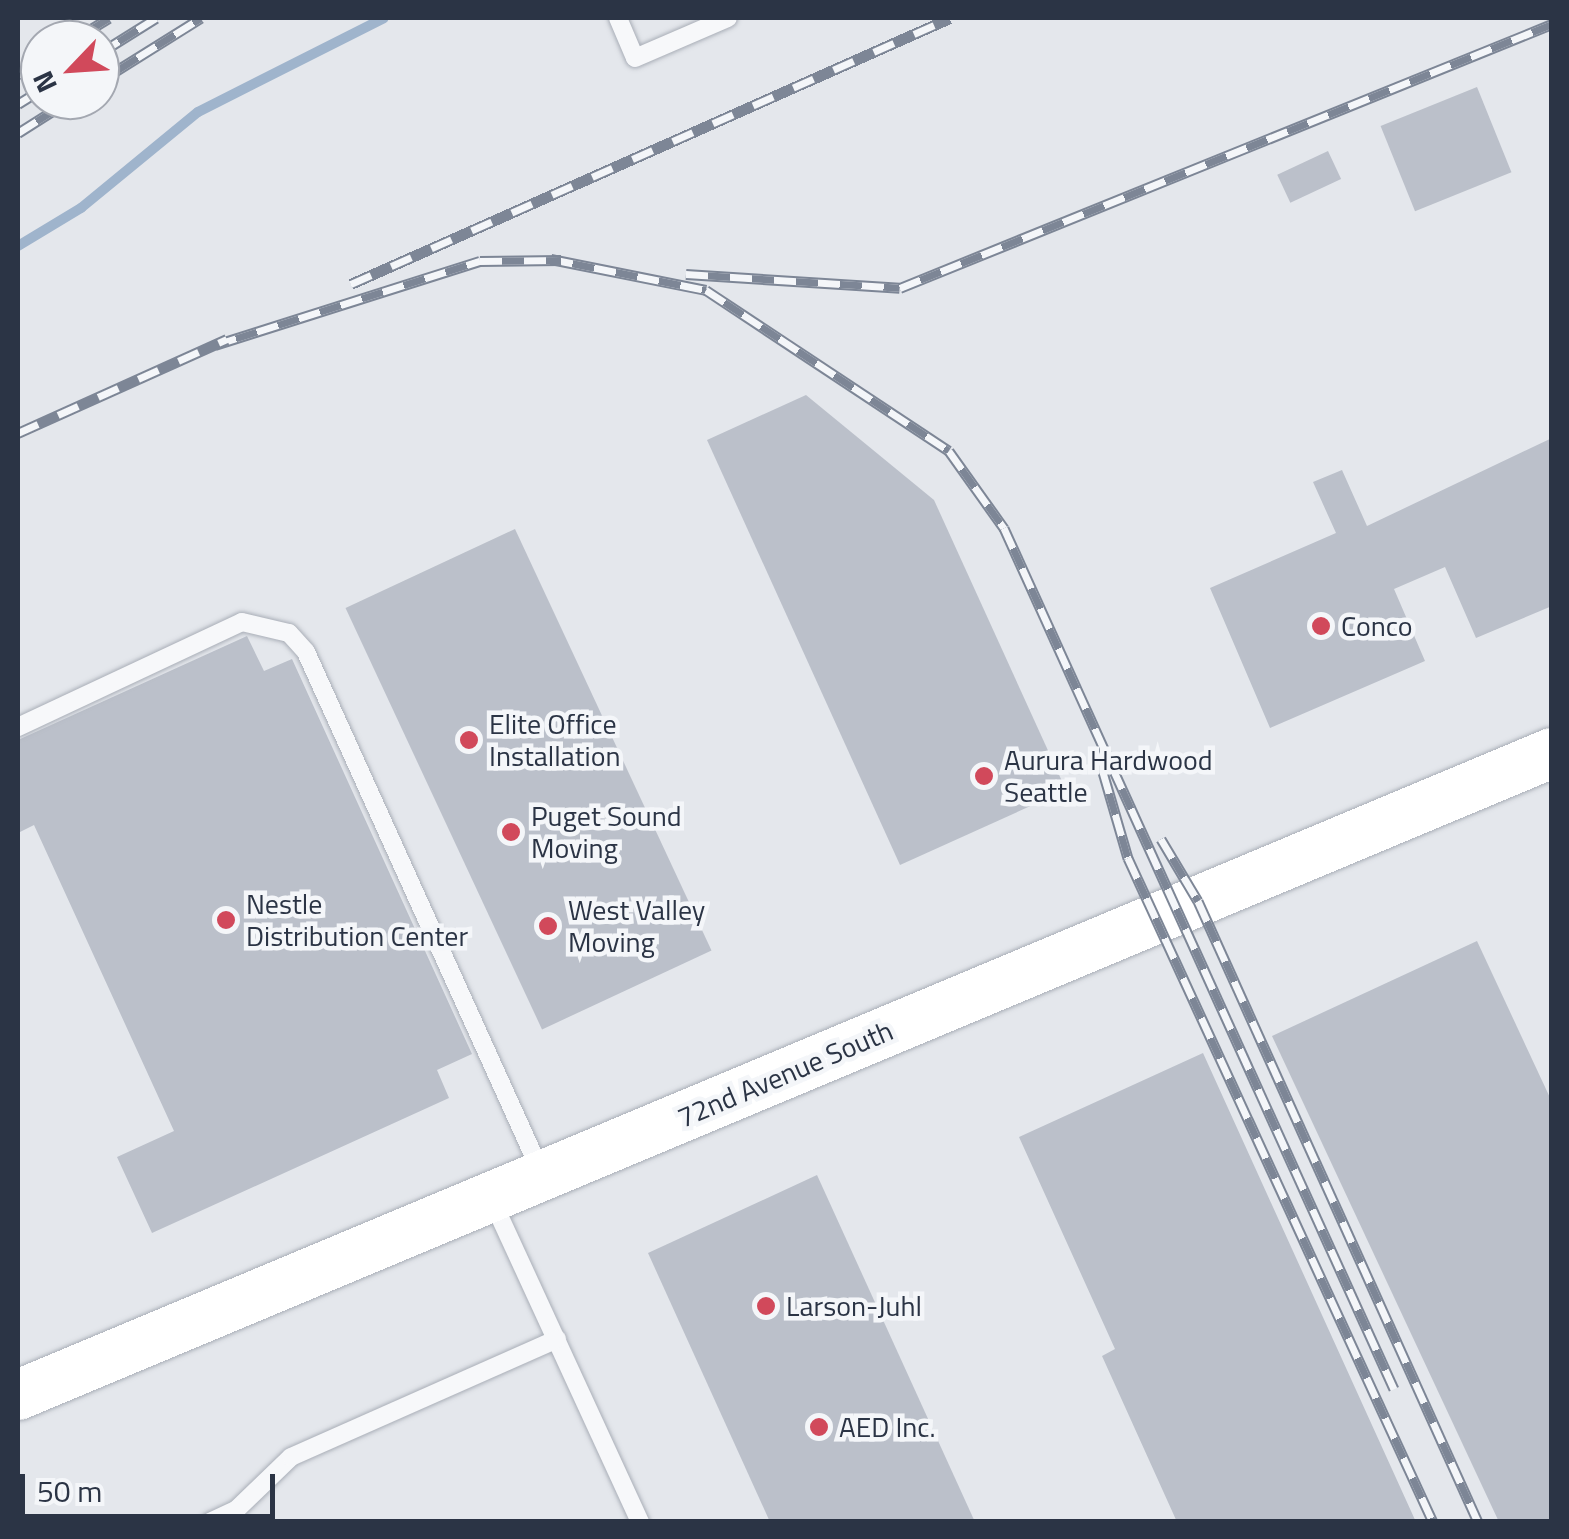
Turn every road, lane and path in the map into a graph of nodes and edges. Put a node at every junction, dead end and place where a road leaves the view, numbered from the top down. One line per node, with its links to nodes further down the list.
1 (618, 18): 2 (lane)
2 (728, 18)
3 (18, 727): 5 (lane)
4 (1552, 753): 5 (street, 72nd Avenue South)
5 (542, 1175): 6 (street, 72nd Avenue South)
6 (490, 1198): 7 (lane); 8 (street, 72nd Avenue South)
7 (556, 1340): 9 (lane); 10 (lane)
8 (18, 1395)
9 (210, 1522)
10 (640, 1522)

